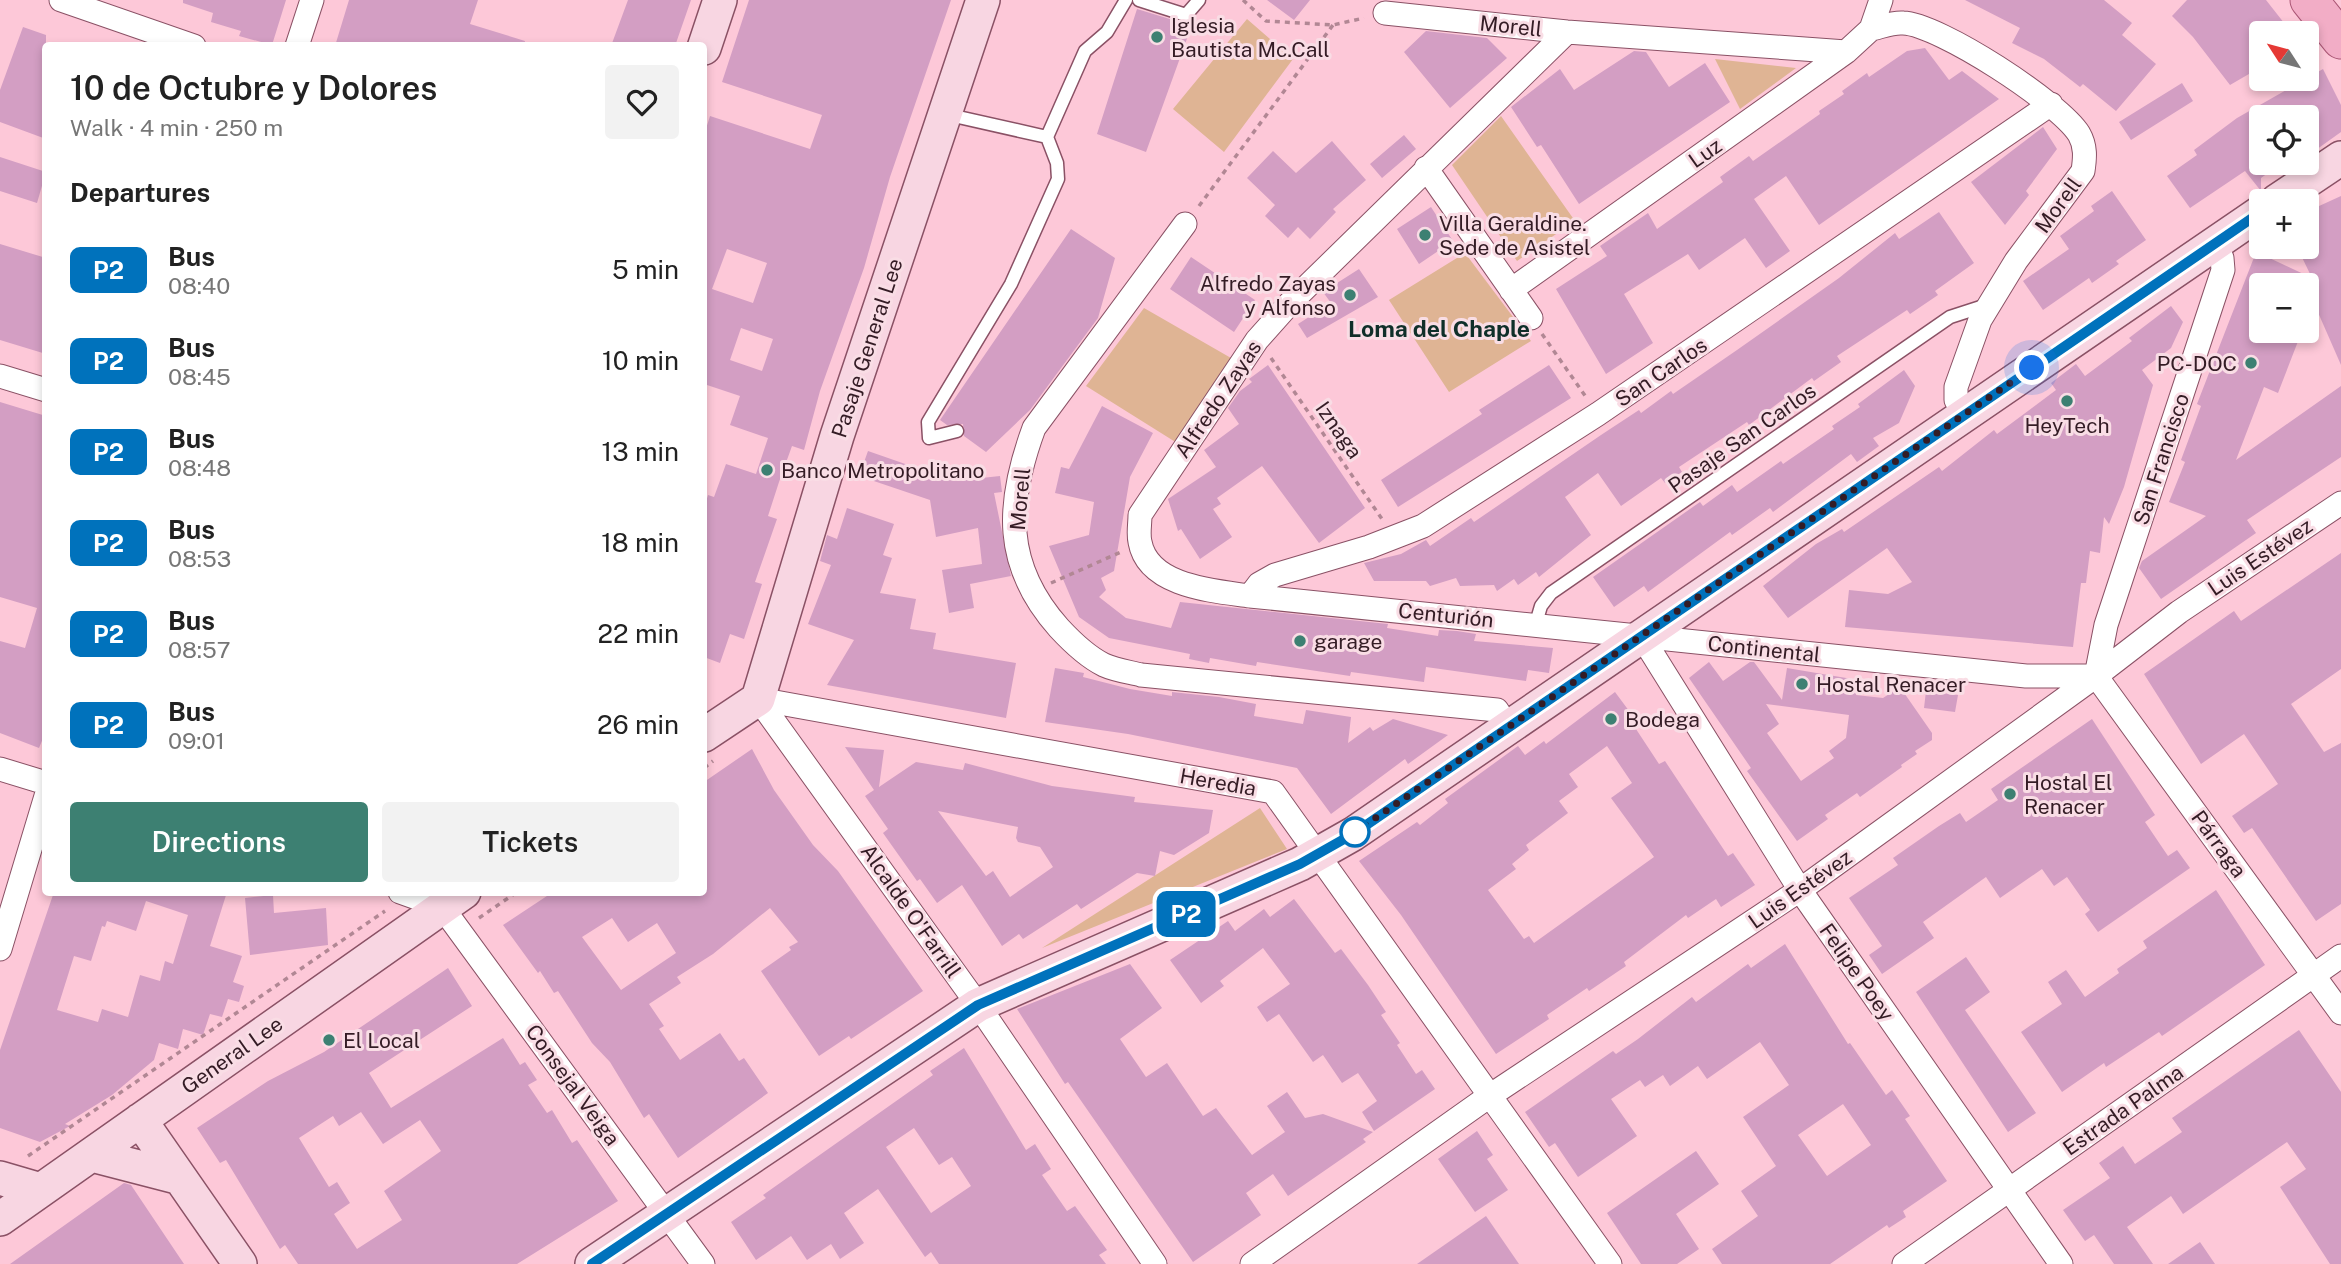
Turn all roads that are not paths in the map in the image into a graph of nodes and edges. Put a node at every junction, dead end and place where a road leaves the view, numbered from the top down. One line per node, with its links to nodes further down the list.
1 (61, 0): 14 (street)
2 (312, 0): 15 (street)
3 (720, 0): 16 (main road)
4 (983, 0): 19 (main road, Pasaje General Lee)
5 (1126, 0): 20 (lane)
6 (1139, 0): 7 (lane)
7 (1199, 0)
8 (1881, 0): 11 (street, Luz)
9 (2309, 0): 13 (main road)
10 (1385, 13): 12 (street, Morell)
11 (1871, 29): 17 (street, Luz); 18 (street, Morell)
12 (1567, 32): 17 (street, Morell); 22 (street, Alfredo Zayas)
13 (2341, 40)
14 (182, 42)
15 (298, 42)
16 (706, 42)
17 (1846, 52): 27 (street, Luz)
18 (2051, 104): 28 (street, Morell); 35 (street, San Carlos)
19 (945, 114): 20 (lane); 39 (main road, Pasaje General Lee)
20 (1047, 137): 33 (lane)
21 (2341, 158): 23 (main road)
22 (1426, 168): 27 (street); 35 (street, Alfredo Zayas)
23 (2295, 189)
24 (2249, 220): 26 (main road)
25 (1185, 224): 40 (street, Morell)
26 (2215, 243): 32 (main road); 38 (street, San Francisco)
27 (1511, 290): 29 (street)
28 (1987, 305): 32 (street, Morell); 36 (lane, Pasaje San Carlos)
29 (1531, 318)
30 (0, 376): 31 (street)
31 (42, 389)
32 (1964, 415): 37 (main road)
33 (957, 431)
34 (2341, 503): 38 (street, Luis Estévez)
35 (1250, 596): 36 (street, Centurión)
36 (1536, 623): 37 (street, Centurión)
37 (1642, 637): 38 (street, Continental); 40 (main road); 46 (street, Felipe Poey)
38 (2096, 676): 46 (street, Luis Estévez); 50 (street, Párraga)
39 (758, 699): 41 (main road); 45 (street, Heredia); 51 (street, Alcalde O'Farrill)
40 (1508, 727): 45 (main road)
41 (707, 733)
42 (0, 769): 43 (street)
43 (42, 782)
44 (42, 809): 48 (street)
45 (1317, 854): 51 (main road); 53 (street, Heredia)
46 (1800, 891): 53 (street, Luis Estévez); 58 (street, Felipe Poey)
47 (450, 897): 54 (main road, General Lee); 60 (street, Consejal Veiga)
48 (0, 949)
49 (2341, 956): 50 (street, Estrada Palma)
50 (2315, 974): 52 (street, Párraga); 58 (street, Estrada Palma)
51 (978, 1005): 60 (main road); 65 (street, Alcalde O'Farrill)
52 (2341, 1013)
53 (1488, 1097): 66 (street, Luis Estévez); 67 (street, Heredia)
54 (140, 1120): 55 (main road, General Lee); 57 (main road)
55 (92, 1155): 57 (main road); 59 (main road, General Lee)
56 (11, 1169): 59 (main road)
57 (177, 1177): 62 (main road)
58 (2010, 1189): 68 (street, Estrada Palma); 69 (street, Felipe Poey)
59 (41, 1190): 61 (main road, General Lee)
60 (667, 1214): 63 (main road); 64 (street, Consejal Veiga)
61 (0, 1219)
62 (240, 1264)
63 (592, 1264)
64 (703, 1264)
65 (1155, 1264)
66 (1252, 1264)
67 (1610, 1264)
68 (1904, 1264)
69 (2061, 1264)

